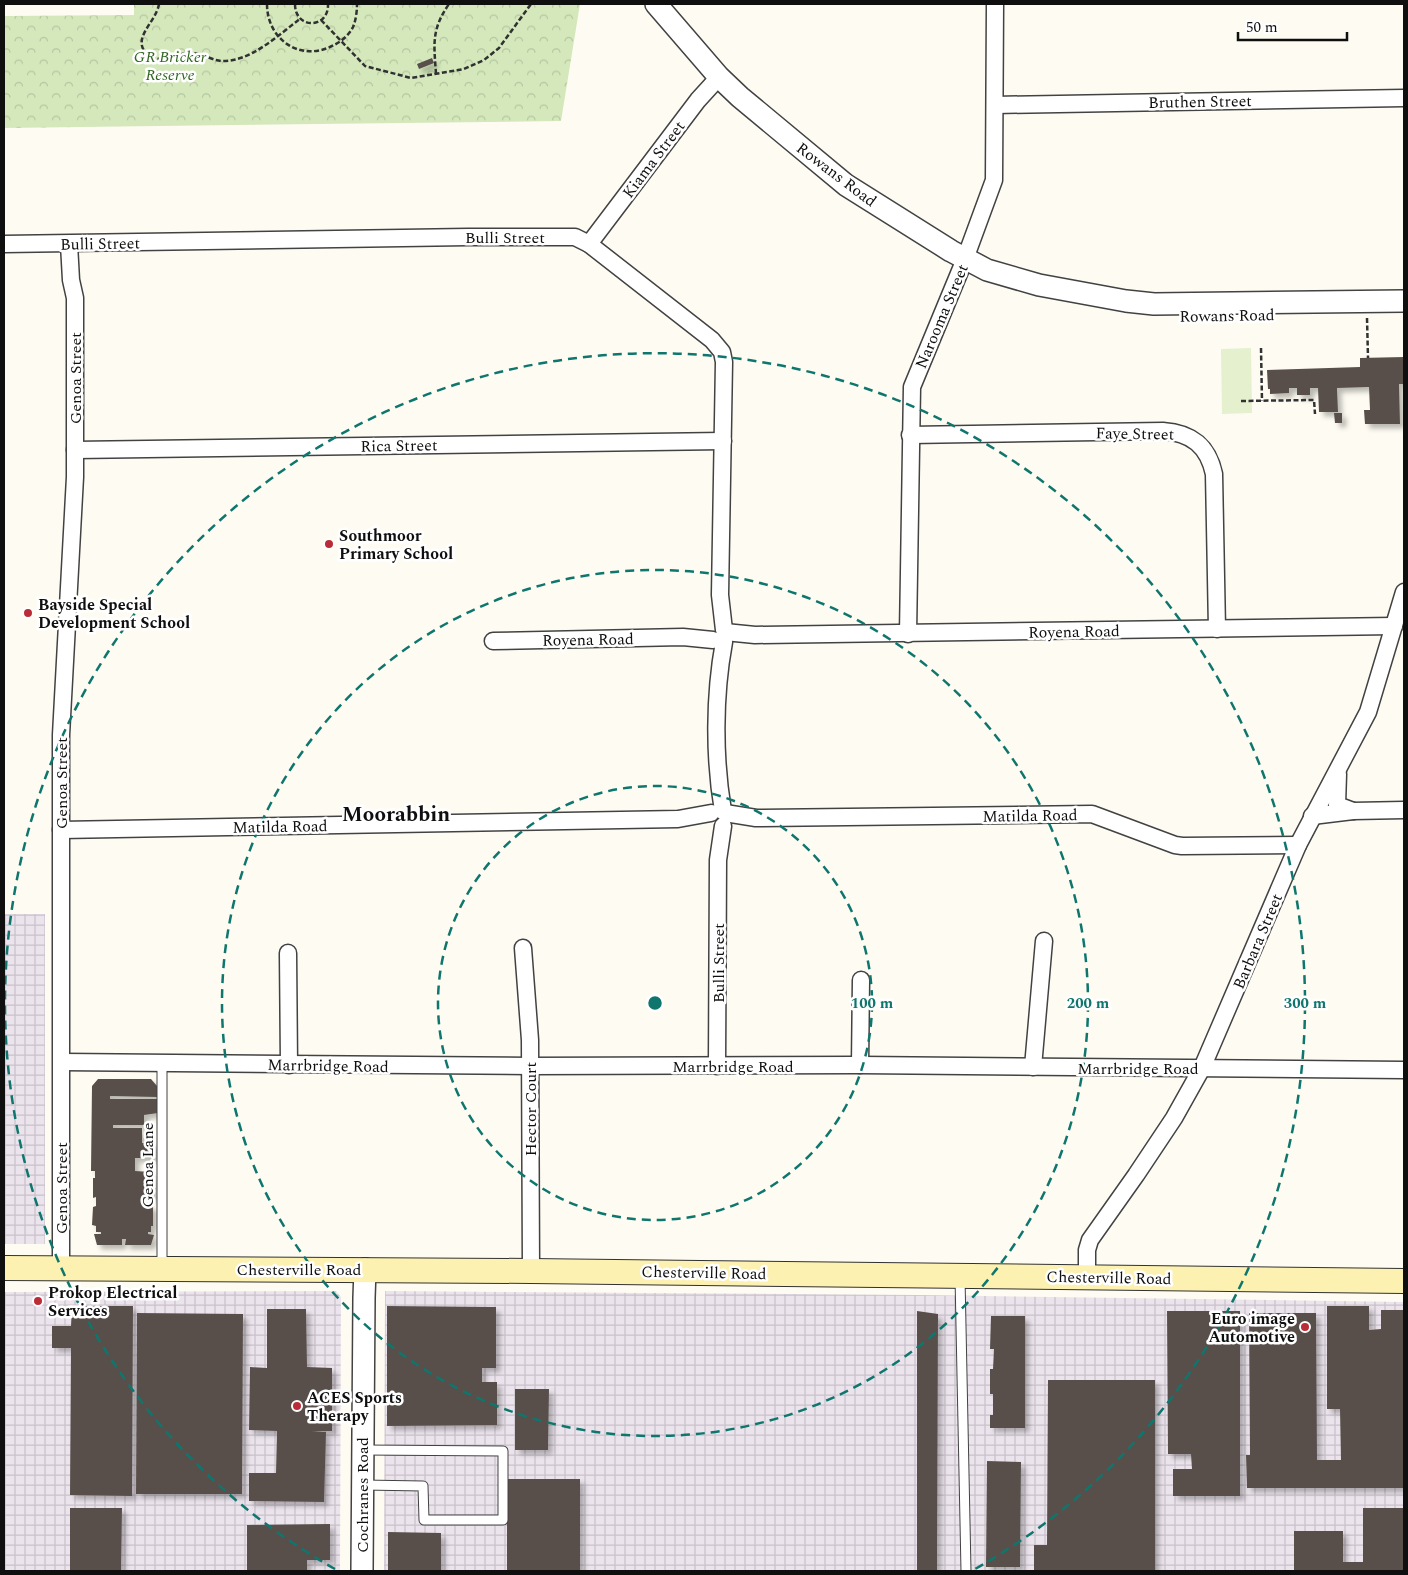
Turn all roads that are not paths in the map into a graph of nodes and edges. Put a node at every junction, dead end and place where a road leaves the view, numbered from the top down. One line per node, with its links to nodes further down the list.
1 (656, 4): 3 (street, Rowans Road)
2 (995, 4): 5 (street, Narooma Street)
3 (719, 77): 8 (street, Kiama Street); 9 (street, Rowans Road)
4 (1404, 98): 5 (street, Bruthen Street)
5 (995, 105): 9 (street, Narooma Street)
6 (75, 243): 7 (street, Bulli Street); 8 (street, Bulli Street); 15 (street, Genoa Street)
7 (4, 244)
8 (589, 244): 14 (street, Bulli Street)
9 (965, 259): 11 (street, Rowans Road); 13 (street, Narooma Street)
10 (1404, 301): 11 (street, Rowans Road)
11 (1307, 308): 12 (street, Rowans Road)
12 (1404, 314)
13 (910, 435): 18 (street, Faye Street); 19 (street, Narooma Street)
14 (723, 441): 15 (street, Rica Street); 20 (street, Bulli Street)
15 (75, 450): 27 (street, Genoa Street)
16 (1404, 592): 17 (street, Barbara Street)
17 (1394, 626): 18 (street, Royena Road); 22 (street, Barbara Street)
18 (1217, 629): 19 (street, Royena Road)
19 (908, 634): 20 (street, Royena Road)
20 (719, 636): 21 (street, Royena Road); 26 (street, Bulli Street)
21 (493, 641)
22 (1338, 769): 24 (street); 25 (street, Barbara Street)
23 (1404, 810): 24 (street)
24 (1353, 811): 25 (street)
25 (1312, 816): 28 (street, Barbara Street)
26 (718, 818): 27 (street, Matilda Road); 28 (street, Matilda Road); 38 (street, Bulli Street)
27 (61, 830): 33 (street, Genoa Street)
28 (1298, 845): 40 (street, Barbara Street)
29 (1044, 941): 39 (street)
30 (523, 948): 37 (street, Hector Court)
31 (288, 954): 35 (street)
32 (861, 980): 36 (street)
33 (62, 1062): 34 (street, Marrbridge Road); 43 (street, Genoa Street)
34 (162, 1062): 35 (street, Marrbridge Road); 44 (lane, Genoa Lane)
35 (289, 1065): 37 (street, Marrbridge Road)
36 (860, 1065): 38 (street, Marrbridge Road); 39 (street, Marrbridge Road)
37 (530, 1066): 38 (street, Marrbridge Road); 46 (street, Hector Court)
38 (717, 1066)
39 (1033, 1067): 40 (street, Marrbridge Road)
40 (1202, 1068): 41 (street, Marrbridge Road); 48 (street, Barbara Street)
41 (1404, 1070)
42 (4, 1268): 43 (main road, Chesterville Road)
43 (61, 1268): 44 (main road, Chesterville Road)
44 (162, 1268): 45 (main road, Chesterville Road)
45 (365, 1270): 46 (main road, Chesterville Road); 50 (street, Cochranes Road)
46 (531, 1271): 47 (main road, Chesterville Road)
47 (960, 1275): 48 (main road, Chesterville Road); 53 (lane)
48 (1087, 1276): 49 (main road, Chesterville Road)
49 (1404, 1281)
50 (362, 1450): 51 (street, Cochranes Road); 51 (lane)
51 (362, 1485): 52 (street, Cochranes Road)
52 (362, 1571)
53 (966, 1571)

